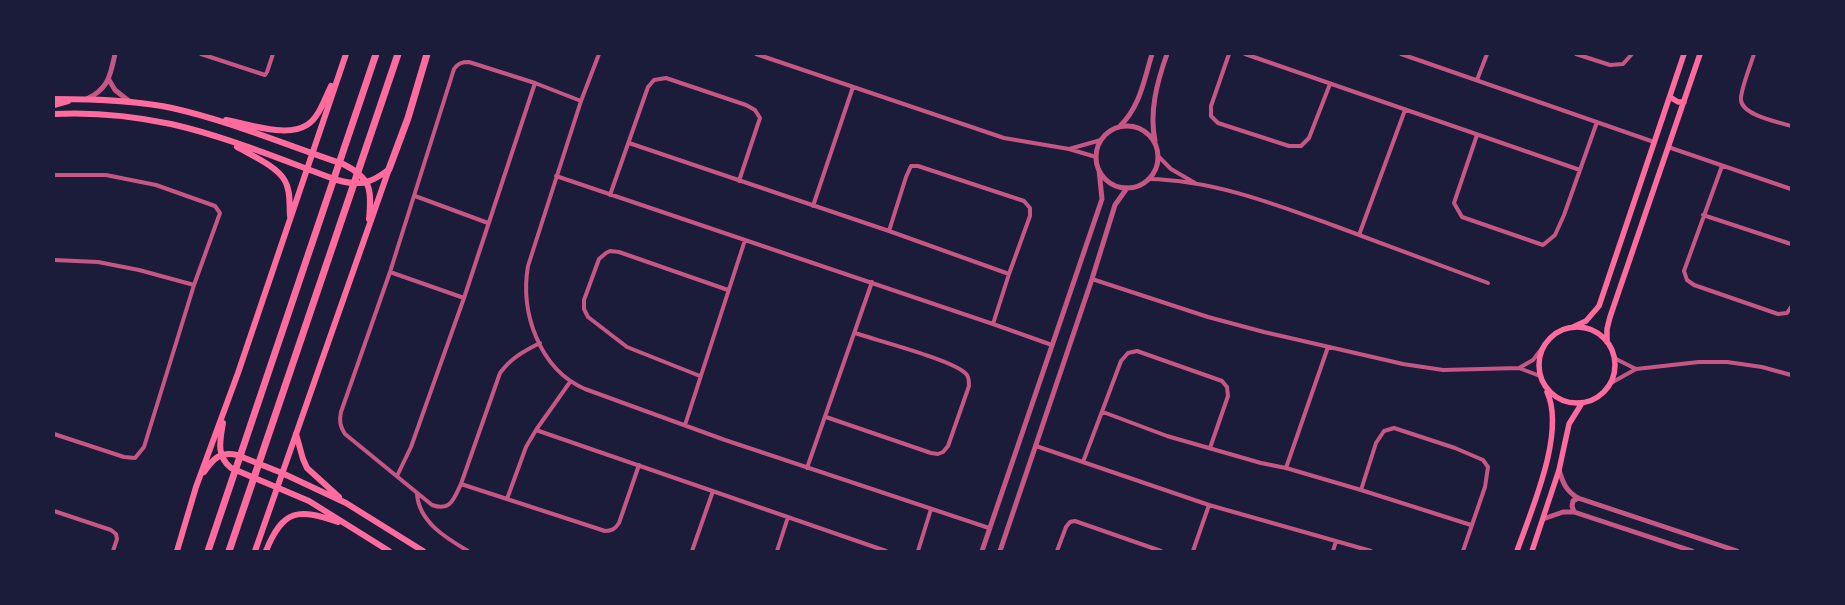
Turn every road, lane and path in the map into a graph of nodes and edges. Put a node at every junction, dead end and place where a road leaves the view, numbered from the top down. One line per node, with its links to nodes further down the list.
1 (115, 54): 23 (street)
2 (201, 54): 3 (street)
3 (274, 54)
4 (346, 54): 22 (main road)
5 (376, 54): 143 (highway)
6 (398, 54): 144 (highway)
7 (427, 54): 55 (highway)
8 (599, 54): 32 (street)
9 (756, 54): 27 (street)
10 (1152, 54): 40 (street)
11 (1167, 54): 47 (street)
12 (1230, 54): 26 (street)
13 (1245, 54): 26 (street)
14 (1401, 54): 21 (street)
15 (1488, 54): 24 (street)
16 (1576, 54): 17 (street)
17 (1632, 54)
18 (1684, 54): 28 (main road)
19 (1700, 54): 34 (main road)
20 (1754, 54): 41 (street)
21 (1408, 55): 24 (street)
22 (341, 67): 38 (main road); 50 (main road)
23 (109, 80): 31 (street); 33 (street)
24 (1477, 80): 39 (street)
25 (535, 83): 32 (street); 67 (street); 71 (street)
26 (1330, 84): 36 (street)
27 (853, 88): 49 (street); 68 (street)
28 (1670, 97): 34 (main road); 45 (main road)
29 (54, 99): 30 (main road)
30 (74, 99): 31 (main road); 35 (main road)
31 (86, 99): 33 (main road)
32 (581, 101): 59 (street)
33 (130, 102): 38 (main road)
34 (1684, 102): 48 (main road)
35 (54, 105)
36 (1405, 110): 42 (street); 74 (street)
37 (54, 114): 43 (main road)
38 (202, 116): 50 (main road)
39 (1597, 122): 45 (street); 57 (street)
40 (1120, 126): 44 (street); 47 (street)
41 (1791, 126)
42 (1477, 135): 57 (street); 57 (street)
43 (216, 136): 54 (main road); 70 (main road)
44 (1100, 140): 49 (street); 52 (street)
45 (1654, 142): 88 (main road)
46 (629, 143): 61 (street); 61 (street); 66 (street)
47 (1156, 146): 51 (street)
48 (1668, 146): 53 (street); 90 (main road)
49 (1069, 148): 52 (street)
50 (314, 155): 54 (main road); 62 (main road)
51 (1158, 156): 60 (street); 63 (street)
52 (1096, 157): 56 (street)
53 (1722, 166): 65 (street); 69 (street)
54 (310, 169): 62 (main road); 70 (main road)
55 (389, 169): 62 (main road); 72 (main road)
56 (1099, 170): 64 (street); 92 (street)
57 (1580, 170)
58 (54, 175): 83 (street)
59 (556, 176): 66 (street); 91 (street)
60 (1148, 179): 63 (street); 64 (street)
61 (739, 181): 68 (street)
62 (366, 182): 72 (main road)
63 (1197, 184): 74 (street)
64 (1127, 188): 80 (street)
65 (1791, 189)
66 (610, 195): 75 (street)
67 (414, 196): 71 (street); 78 (street)
68 (813, 206): 73 (street)
69 (1703, 215): 76 (street); 86 (street)
70 (290, 221): 104 (main road)
71 (488, 223): 85 (street)
72 (367, 230): 110 (main road)
73 (889, 231): 79 (street); 79 (street)
74 (1359, 235): 82 (street)
75 (745, 240): 81 (street); 84 (street)
76 (1791, 244)
77 (54, 260): 83 (street)
78 (390, 272): 85 (street); 121 (street)
79 (1008, 274): 87 (street)
80 (1092, 279): 93 (street); 112 (street)
81 (872, 282): 87 (street); 89 (street)
82 (1488, 282)
83 (194, 285): 111 (street)
84 (728, 290): 99 (street); 99 (street)
85 (464, 298): 121 (street)
86 (1791, 307)
87 (994, 324): 92 (street)
88 (1573, 327): 90 (main road); 94 (main road)
89 (855, 333): 107 (street); 107 (street)
90 (1607, 342): 95 (main road)
91 (540, 343): 101 (street); 122 (street)
92 (1052, 345): 139 (street)
93 (1328, 347): 96 (street); 118 (street)
94 (1543, 347): 96 (street); 100 (main road)
95 (1614, 358): 97 (street); 102 (main road)
96 (1519, 368): 100 (street)
97 (1636, 369): 98 (street); 102 (street)
98 (1791, 375)
99 (700, 376): 108 (street)
100 (1540, 376): 103 (main road)
101 (570, 382): 108 (street); 109 (street)
102 (1610, 383): 105 (main road)
103 (1546, 388): 105 (main road); 162 (main road)
104 (228, 400): 114 (main road); 123 (main road)
105 (1582, 403): 119 (main road)
106 (1103, 412): 113 (street); 113 (street); 115 (street)
107 (826, 417): 117 (street)
108 (685, 425): 117 (street)
109 (536, 430): 116 (street); 129 (street)
110 (296, 433): 120 (main road); 130 (main road)
111 (54, 434)
112 (1036, 446): 115 (street); 155 (street)
113 (1210, 448): 118 (street)
114 (220, 455): 120 (main road); 123 (main road); 124 (main road)
115 (1083, 462): 131 (street)
116 (639, 465): 126 (street); 129 (street)
117 (807, 468): 132 (street)
118 (1286, 468): 125 (street)
119 (1559, 470): 128 (street); 136 (main road)
120 (282, 473): 124 (main road); 130 (main road)
121 (397, 476): 127 (street)
122 (460, 484): 127 (street); 129 (street)
123 (196, 487): 142 (main road)
124 (277, 487): 137 (main road); 145 (main road)
125 (1360, 490): 138 (street); 138 (street)
126 (714, 491): 135 (street); 150 (street)
127 (417, 494): 149 (street)
128 (1578, 498): 134 (street); 165 (street)
129 (507, 499)
130 (346, 503): 148 (main road)
131 (1209, 505): 140 (street); 158 (street)
132 (931, 509): 139 (street); 153 (street)
133 (54, 510): 141 (street)
134 (1574, 512): 136 (street); 164 (street)
135 (788, 517): 151 (street); 152 (street)
136 (1543, 519): 163 (main road)
137 (347, 525): 146 (main road); 147 (main road)
138 (1471, 525): 161 (street)
139 (989, 528): 154 (street)
140 (1336, 541): 159 (street); 160 (street)
141 (113, 551)
142 (177, 551)
143 (208, 551)
144 (229, 551)
145 (255, 551)
146 (266, 551)
147 (389, 551)
148 (424, 551)
149 (468, 551)
150 (692, 551)
151 (776, 551)
152 (886, 551)
153 (918, 551)
154 (982, 551)
155 (1000, 551)
156 (1057, 551): 157 (street)
157 (1161, 551)
158 (1193, 551)
159 (1333, 551)
160 (1371, 551)
161 (1463, 551)
162 (1516, 551)
163 (1532, 551)
164 (1692, 551)
165 (1737, 551)

